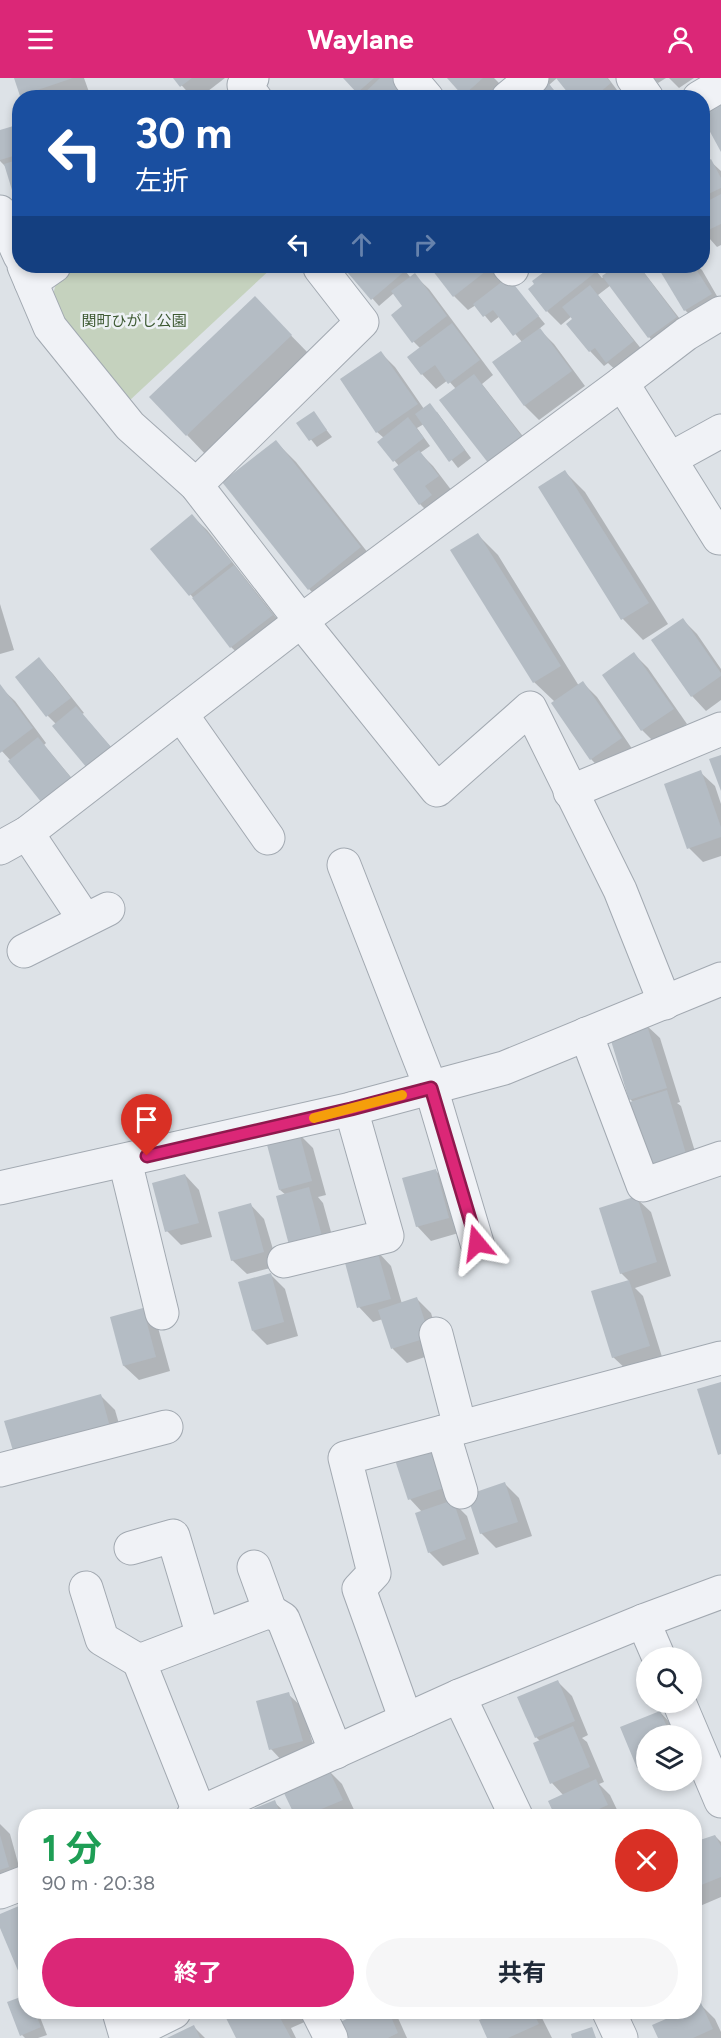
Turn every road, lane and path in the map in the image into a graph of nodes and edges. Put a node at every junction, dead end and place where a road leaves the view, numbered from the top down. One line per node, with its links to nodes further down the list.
1 (252, 78): 4 (street)
2 (410, 78): 5 (street)
3 (532, 78): 6 (street)
4 (248, 90)
5 (420, 90)
6 (518, 90)
7 (0, 212): 8 (street)
8 (12, 233)
9 (34, 273): 15 (street)
10 (324, 273): 15 (street)
11 (721, 313): 12 (street)
12 (622, 383): 14 (street); 17 (street)
13 (721, 431): 14 (street)
14 (670, 459): 16 (street)
15 (196, 484): 17 (street)
16 (719, 538)
17 (301, 621): 18 (street); 20 (street)
18 (181, 714): 21 (street); 22 (street)
19 (721, 729): 20 (street)
20 (570, 792): 26 (street)
21 (268, 838)
22 (14, 840): 24 (street)
23 (344, 865): 28 (street)
24 (24, 951)
25 (721, 979): 26 (street)
26 (665, 1003): 27 (street)
27 (586, 1034): 28 (street); 30 (street)
28 (431, 1088): 29 (street); 33 (street)
29 (351, 1109): 31 (street); 34 (street)
30 (721, 1158)
31 (125, 1161): 32 (street); 35 (street)
32 (0, 1188)
33 (477, 1243)
34 (284, 1261)
35 (162, 1313)
36 (435, 1334): 39 (street)
37 (721, 1358): 39 (street)
38 (166, 1427): 40 (street)
39 (452, 1430): 41 (street); 53 (street)
40 (0, 1470)
41 (461, 1492)
42 (131, 1548): 48 (street)
43 (254, 1567): 46 (street)
44 (86, 1588): 50 (street)
45 (721, 1592): 47 (street)
46 (270, 1611): 48 (street); 54 (street)
47 (643, 1620): 49 (street); 51 (street)
48 (203, 1636): 50 (street)
49 (654, 1647)
50 (139, 1661): 56 (street)
51 (459, 1696): 53 (street); 58 (street)
52 (684, 1713): 55 (street)
53 (406, 1720): 54 (street)
54 (336, 1752): 57 (street)
55 (721, 1802)
56 (205, 1809)
57 (217, 1809)
58 (513, 1809)
59 (18, 1885): 60 (street)
60 (0, 1892)
61 (120, 2019): 62 (street)
62 (160, 2019)
63 (322, 2019): 65 (street)
64 (612, 2019): 66 (street)
65 (331, 2038)
66 (621, 2038)

